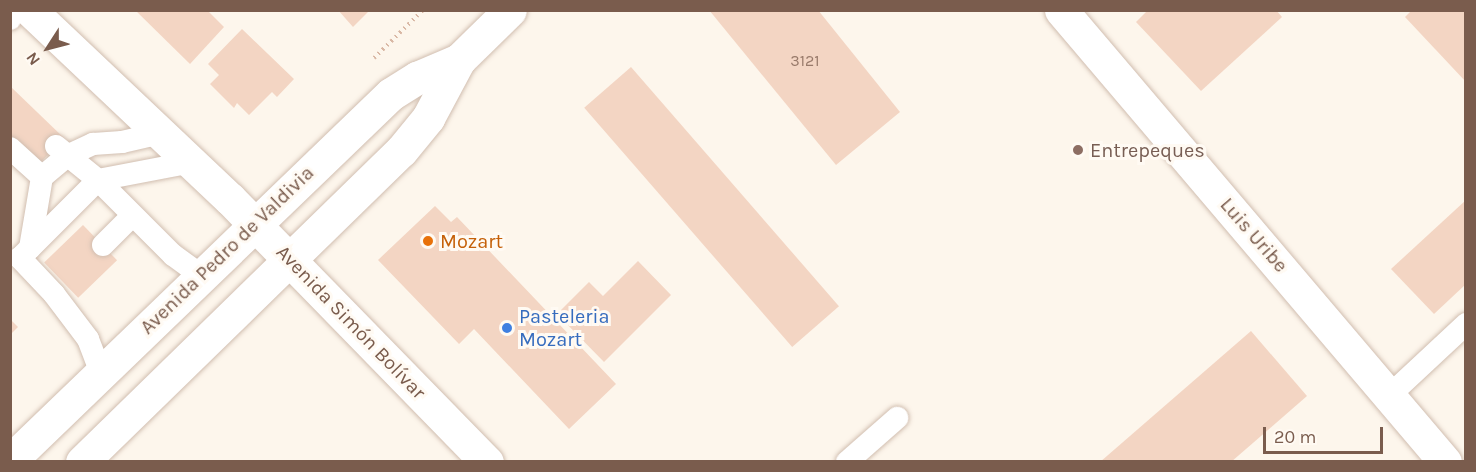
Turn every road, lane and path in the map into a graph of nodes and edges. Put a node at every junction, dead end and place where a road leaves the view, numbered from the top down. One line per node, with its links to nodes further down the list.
1 (13, 10): 5 (lane)
2 (30, 10): 7 (street, Avenida Simón Bolívar)
3 (510, 10): 6 (street, Avenida Pedro de Valdivia)
4 (1061, 10): 21 (street, Luis Uribe)
5 (10, 19)
6 (459, 60): 14 (street, Avenida Pedro de Valdivia); 17 (street, Avenida Pedro de Valdivia)
7 (160, 133): 9 (lane); 10 (street, Avenida Simón Bolívar)
8 (10, 148): 11 (lane)
9 (62, 151): 11 (lane); 12 (lane)
10 (192, 162): 12 (lane); 14 (street, Avenida Simón Bolívar)
11 (42, 177): 16 (lane)
12 (98, 180): 13 (lane); 16 (lane)
13 (132, 216): 15 (lane); 18 (lane)
14 (254, 224): 17 (street, Avenida Simón Bolívar); 18 (street, Avenida Pedro de Valdivia)
15 (103, 245)
16 (30, 248): 20 (lane)
17 (289, 259): 24 (street, Avenida Pedro de Valdivia); 25 (street, Avenida Simón Bolívar)
18 (201, 275): 20 (street, Avenida Pedro de Valdivia)
19 (1466, 324): 21 (lane)
20 (101, 373): 23 (street, Avenida Pedro de Valdivia)
21 (1390, 394): 27 (street, Luis Uribe)
22 (897, 418): 26 (lane)
23 (10, 461)
24 (82, 462)
25 (487, 462)
26 (847, 462)
27 (1445, 462)

